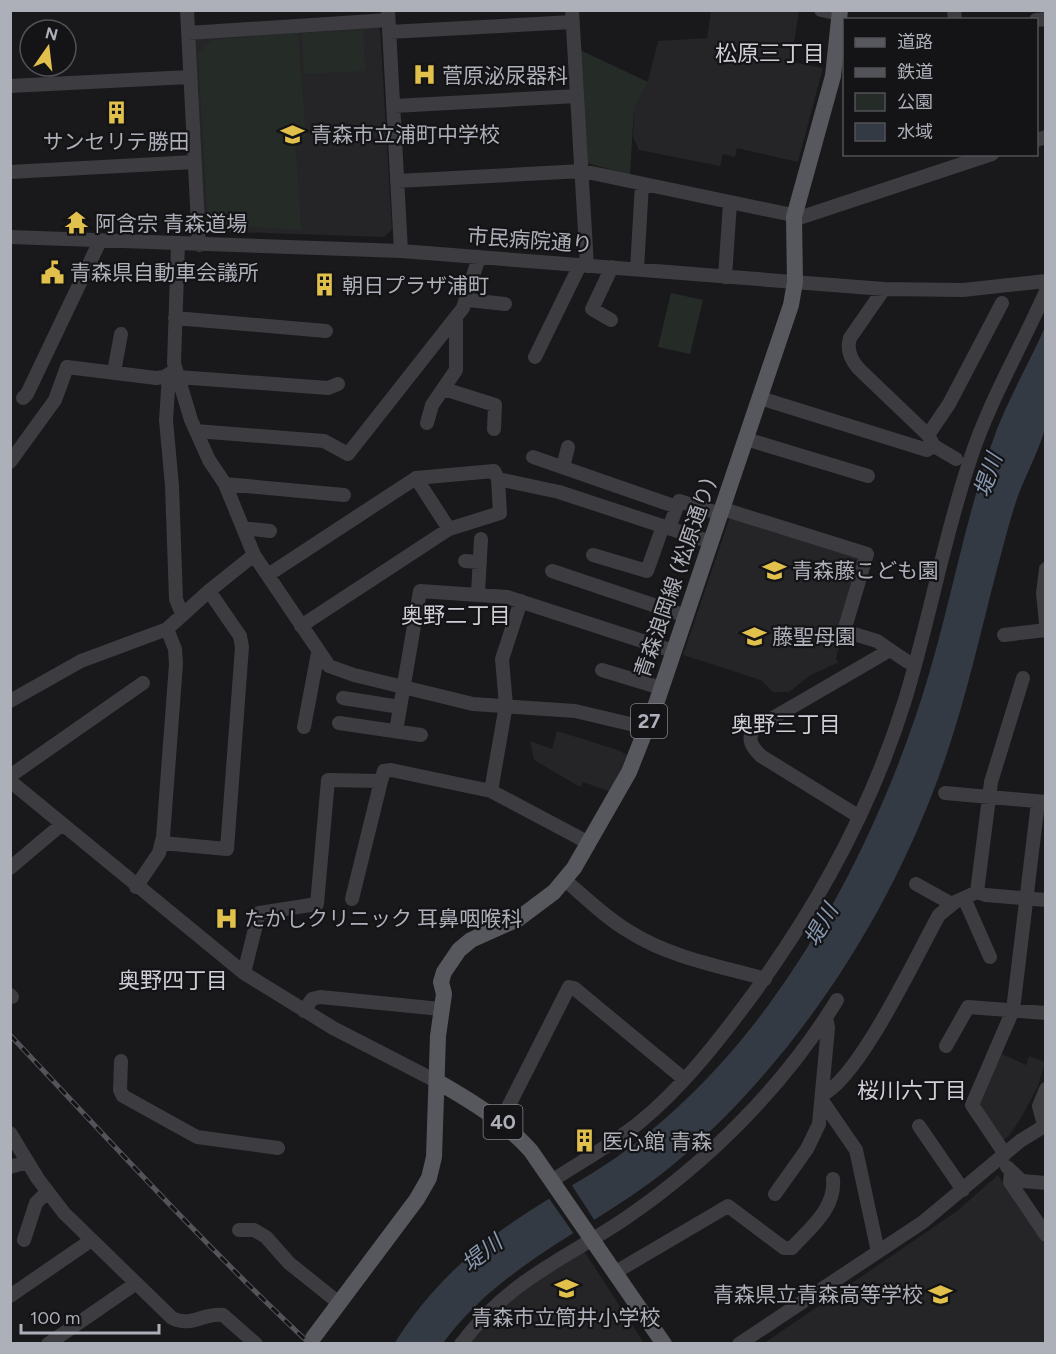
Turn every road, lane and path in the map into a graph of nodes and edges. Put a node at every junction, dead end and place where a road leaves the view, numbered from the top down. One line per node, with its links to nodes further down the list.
1 (187, 10): 6 (street)
2 (821, 10): 3 (street)
3 (840, 12): 7 (main road, 青森浪岡線 (松原通り) / 27)
4 (573, 16): 5 (street); 10 (street)
5 (389, 21): 6 (street); 11 (street)
6 (188, 33): 8 (street)
7 (839, 76): 19 (main road, 青森浪岡線 (松原通り) / 27)
8 (189, 77): 9 (street); 13 (street)
9 (10, 86)
10 (577, 96): 11 (street); 14 (street)
11 (394, 106): 16 (street)
12 (986, 156): 19 (street)
13 (194, 162): 15 (street); 23 (street)
14 (582, 171): 16 (street); 17 (street); 26 (street)
15 (10, 172)
16 (397, 181): 24 (street)
17 (642, 184): 18 (street); 28 (street)
18 (730, 203): 19 (street); 29 (street)
19 (794, 217): 31 (main road, 青森浪岡線 (松原通り) / 27)
20 (10, 237): 21 (street, 市民病院通り)
21 (100, 241): 22 (street, 市民病院通り); 47 (street)
22 (177, 244): 23 (street, 市民病院通り); 38 (street)
23 (199, 245): 24 (street, 市民病院通り)
24 (401, 251): 25 (street, 市民病院通り)
25 (479, 257): 26 (street, 市民病院通り); 34 (street)
26 (583, 265): 27 (street, 市民病院通り); 42 (street)
27 (612, 267): 28 (street, 市民病院通り); 39 (street)
28 (637, 269): 29 (street, 市民病院通り)
29 (725, 277): 31 (street, 市民病院通り)
30 (1046, 280): 32 (street, 市民病院通り)
31 (795, 282): 32 (street, 市民病院通り); 48 (main road, 青森浪岡線 (松原通り) / 27)
32 (884, 289): 53 (street)
33 (1046, 291): 117 (street)
34 (468, 300): 36 (street); 37 (street)
35 (1002, 303): 53 (street)
36 (505, 304)
37 (456, 317): 46 (street); 51 (street)
38 (175, 318): 40 (street); 44 (street)
39 (611, 320)
40 (326, 331)
41 (121, 334): 43 (street)
42 (535, 357)
43 (114, 372): 44 (street); 57 (street)
44 (174, 374): 45 (street); 51 (street); 85 (street)
45 (338, 384)
46 (444, 389): 49 (street); 50 (street)
47 (23, 398)
48 (760, 398): 52 (main road, 青森浪岡線 (松原通り) / 27); 53 (street)
49 (427, 423)
50 (494, 429)
51 (196, 431): 63 (street)
52 (746, 439): 59 (street); 67 (main road, 青森浪岡線 (松原通り) / 27)
53 (931, 441): 56 (street)
54 (568, 447): 58 (street)
55 (533, 457): 58 (street)
56 (956, 459)
57 (10, 462)
58 (563, 467): 62 (street)
59 (868, 476)
60 (416, 478): 61 (street); 70 (street); 80 (street)
61 (498, 478): 65 (street); 70 (street)
62 (607, 483): 65 (street); 66 (street)
63 (225, 484): 64 (street); 69 (street)
64 (344, 495)
65 (600, 505): 68 (street)
66 (677, 507): 67 (street); 68 (street)
67 (722, 512): 73 (main road, 青森浪岡線 (松原通り) / 27); 92 (street)
68 (666, 527): 73 (street); 75 (street)
69 (243, 528): 71 (street); 74 (street)
70 (449, 529): 88 (street)
71 (270, 531)
72 (482, 539): 77 (street)
73 (711, 542): 86 (main road, 青森浪岡線 (松原通り) / 27)
74 (254, 555): 80 (street); 82 (street)
75 (593, 555)
76 (465, 561): 77 (street)
77 (480, 562): 83 (street)
78 (1046, 569): 81 (street)
79 (552, 571): 86 (street)
80 (268, 575): 88 (street)
81 (1044, 585): 87 (street)
82 (209, 591): 85 (street); 119 (street)
83 (478, 593): 84 (street); 99 (street)
84 (521, 601): 93 (street); 103 (street)
85 (182, 614): 89 (street)
86 (686, 616): 93 (main road, 青森浪岡線 (松原通り) / 27)
87 (1045, 616)
88 (301, 626): 94 (street)
89 (167, 629): 102 (street); 119 (street)
90 (1046, 630): 91 (street)
91 (1004, 635)
92 (890, 650): 95 (street); 117 (street)
93 (673, 651): 100 (main road, 青森浪岡線 (松原通り) / 27)
94 (318, 652): 99 (street); 106 (street)
95 (908, 662)
96 (602, 670): 100 (street)
97 (1023, 678): 115 (street)
98 (143, 683): 110 (street)
99 (405, 686): 103 (street); 104 (street)
100 (661, 688): 107 (main road, 青森浪岡線 (松原通り) / 27)
101 (343, 698): 104 (street)
102 (10, 701)
103 (506, 705): 107 (street); 113 (street)
104 (400, 706): 108 (street)
105 (339, 723): 108 (street)
106 (304, 727)
107 (647, 728): 120 (main road, 青森浪岡線 (松原通り) / 27)
108 (396, 731): 109 (street)
109 (421, 735)
110 (10, 776)
111 (10, 781): 118 (street)
112 (381, 781): 113 (street); 126 (street); 131 (street)
113 (491, 791): 120 (street)
114 (945, 793): 115 (street)
115 (989, 797): 116 (street); 125 (street)
116 (1042, 802): 127 (street)
117 (858, 816): 132 (street)
118 (61, 825): 121 (street); 124 (street)
119 (162, 843): 124 (street)
120 (589, 843): 122 (main road, 青森浪岡線 (松原通り) / 27)
121 (10, 868)
122 (565, 880): 132 (street); 134 (main road, 青森浪岡線 (松原通り) / 27)
123 (916, 884): 129 (street)
124 (136, 887): 131 (street)
125 (977, 892): 127 (street); 129 (street)
126 (352, 899)
127 (1027, 899): 128 (street); 135 (street)
128 (1046, 900)
129 (958, 901): 130 (street); 144 (street)
130 (990, 957)
131 (244, 973): 136 (street)
132 (765, 979): 141 (street)
133 (837, 1000): 138 (street)
134 (441, 1009): 136 (street); 142 (main road, 青森浪岡線 (松原通り) / 27)
135 (1012, 1010): 137 (street); 139 (street); 150 (street)
136 (304, 1011): 142 (street)
137 (1046, 1013)
138 (826, 1017): 144 (street); 162 (street)
139 (946, 1046)
140 (121, 1061): 149 (street)
141 (684, 1078): 145 (street); 155 (street)
142 (438, 1082): 145 (main road, 40); 169 (main road, 青森浪岡線 (松原通り) / 27)
143 (1046, 1089): 146 (street)
144 (822, 1099): 159 (street); 165 (street)
145 (501, 1121): 155 (main road, 40)
146 (1045, 1125): 150 (street)
147 (919, 1126): 157 (street)
148 (10, 1133): 151 (street)
149 (278, 1148)
150 (1002, 1156): 153 (street); 157 (street)
151 (28, 1162): 152 (street); 158 (street)
152 (10, 1167)
153 (1011, 1172): 156 (street); 161 (street)
154 (833, 1179): 166 (street)
155 (554, 1182): 162 (main road, 40)
156 (1046, 1184)
157 (963, 1190): 165 (street)
158 (47, 1192): 163 (street); 164 (street)
159 (775, 1194)
160 (239, 1230): 169 (street)
161 (1046, 1235)
162 (591, 1237): 166 (main road, 40); 173 (street)
163 (24, 1240)
164 (90, 1241): 167 (street); 168 (street)
165 (878, 1252): 175 (street)
166 (614, 1273): 174 (main road, 40)
167 (135, 1284): 171 (street); 172 (street)
168 (10, 1296)
169 (339, 1303): 170 (main road, 青森浪岡線 (松原通り) / 27)
170 (313, 1338)
171 (48, 1344)
172 (256, 1344)
173 (461, 1344)
174 (664, 1344)
175 (739, 1344)

